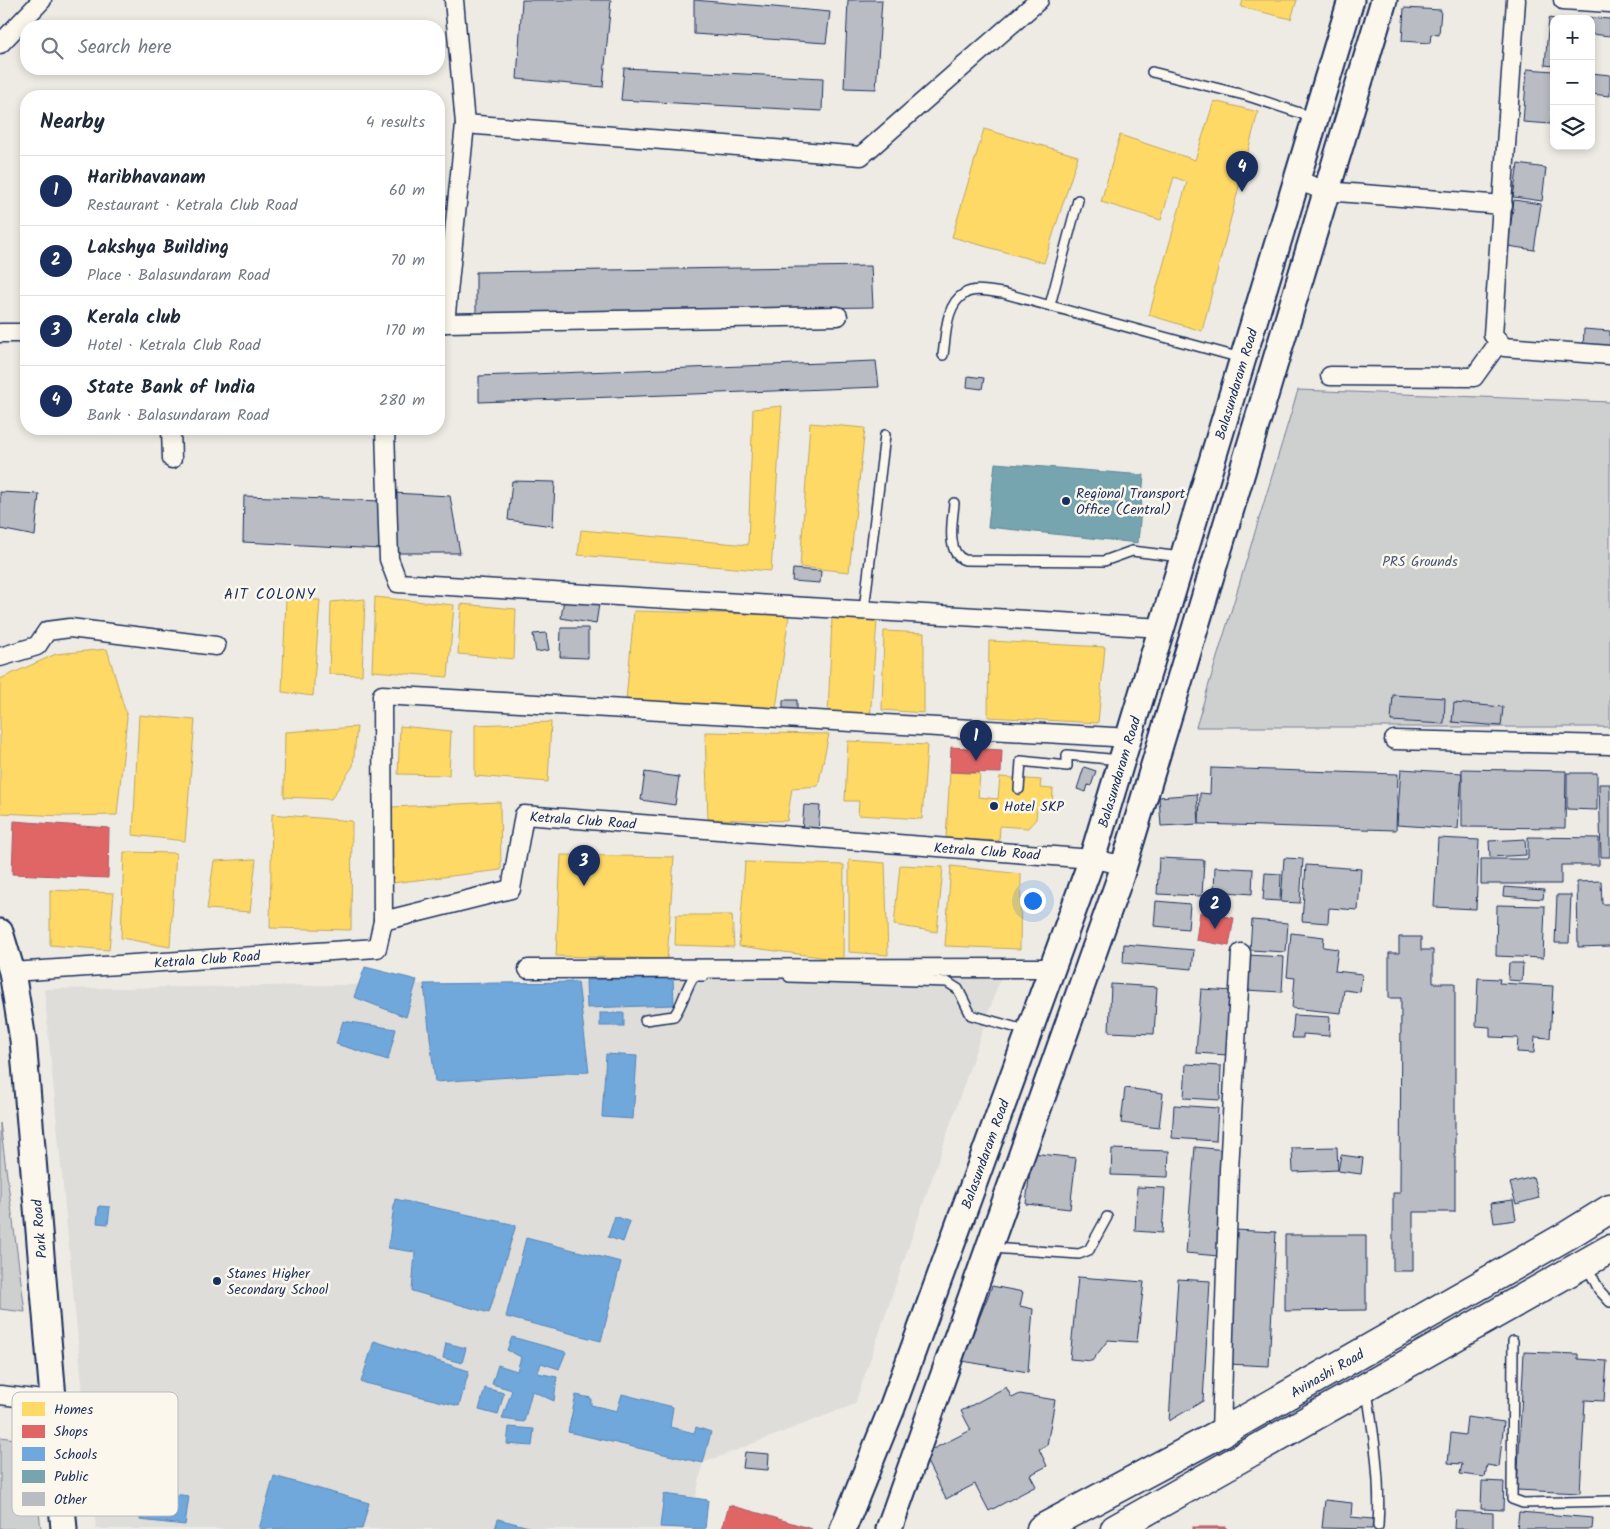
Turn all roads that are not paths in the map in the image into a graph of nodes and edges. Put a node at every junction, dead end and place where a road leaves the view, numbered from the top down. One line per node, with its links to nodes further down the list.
1 (42, 0): 9 (street)
2 (454, 0): 14 (street)
3 (1039, 0): 14 (street)
4 (1351, 0): 13 (main road, Balasundaram Road)
5 (1384, 0): 16 (main road)
6 (1516, 0): 18 (street)
7 (1563, 0): 8 (street)
8 (1610, 3)
9 (23, 20)
10 (20, 23): 11 (street)
11 (0, 44)
12 (1152, 72): 13 (lane)
13 (1315, 118): 15 (main road, Balasundaram Road)
14 (465, 124): 19 (street)
15 (1297, 180): 16 (street); 28 (main road, Balasundaram Road)
16 (1325, 191): 18 (street); 36 (main road)
17 (1078, 200): 20 (lane)
18 (1503, 205): 25 (street)
19 (445, 297)
20 (1050, 306): 27 (lane); 28 (lane)
21 (838, 316): 22 (street)
22 (445, 323)
23 (20, 332): 24 (street)
24 (0, 333)
25 (1499, 342): 26 (street); 29 (street)
26 (1610, 355)
27 (942, 356)
28 (1243, 358): 35 (main road, Balasundaram Road)
29 (1330, 376)
30 (171, 435): 33 (street)
31 (385, 435): 37 (street)
32 (885, 435): 37 (lane)
33 (172, 458)
34 (954, 503): 35 (lane)
35 (1183, 561): 36 (main road); 38 (main road, Balasundaram Road)
36 (1212, 574): 46 (main road)
37 (864, 610): 38 (street)
38 (1163, 628): 43 (main road, Balasundaram Road)
39 (216, 646): 40 (street)
40 (0, 657)
41 (1394, 740): 42 (street)
42 (1610, 745)
43 (1127, 749): 44 (lane); 45 (main road, Balasundaram Road); 47 (street)
44 (1018, 789)
45 (1092, 859): 46 (street); 47 (street, Ketrala Club Road); 50 (main road, Balasundaram Road)
46 (1124, 865): 57 (main road)
47 (383, 921): 52 (street, Ketrala Club Road)
48 (0, 932): 52 (main road, Park Road)
49 (1241, 953): 64 (street)
50 (1053, 968): 51 (street); 54 (main road, Balasundaram Road)
51 (528, 969)
52 (12, 972): 63 (main road, Park Road)
53 (645, 1020): 54 (lane)
54 (1029, 1031): 70 (main road, Balasundaram Road)
55 (1610, 1208): 64 (main road, Avinashi Road)
56 (1107, 1217): 57 (lane)
57 (989, 1247): 71 (main road)
58 (1610, 1249): 59 (main road)
59 (1585, 1264): 60 (lane); 62 (main road)
60 (1610, 1302)
61 (1513, 1341): 65 (lane)
62 (1366, 1388): 67 (main road); 68 (lane)
63 (51, 1392)
64 (1221, 1433): 72 (main road, Avinashi Road)
65 (1610, 1502)
66 (63, 1516): 69 (main road, Park Road)
67 (1140, 1523): 73 (main road)
68 (1378, 1526)
69 (64, 1529)
70 (843, 1529)
71 (889, 1529)
72 (1041, 1529)
73 (1115, 1529)

